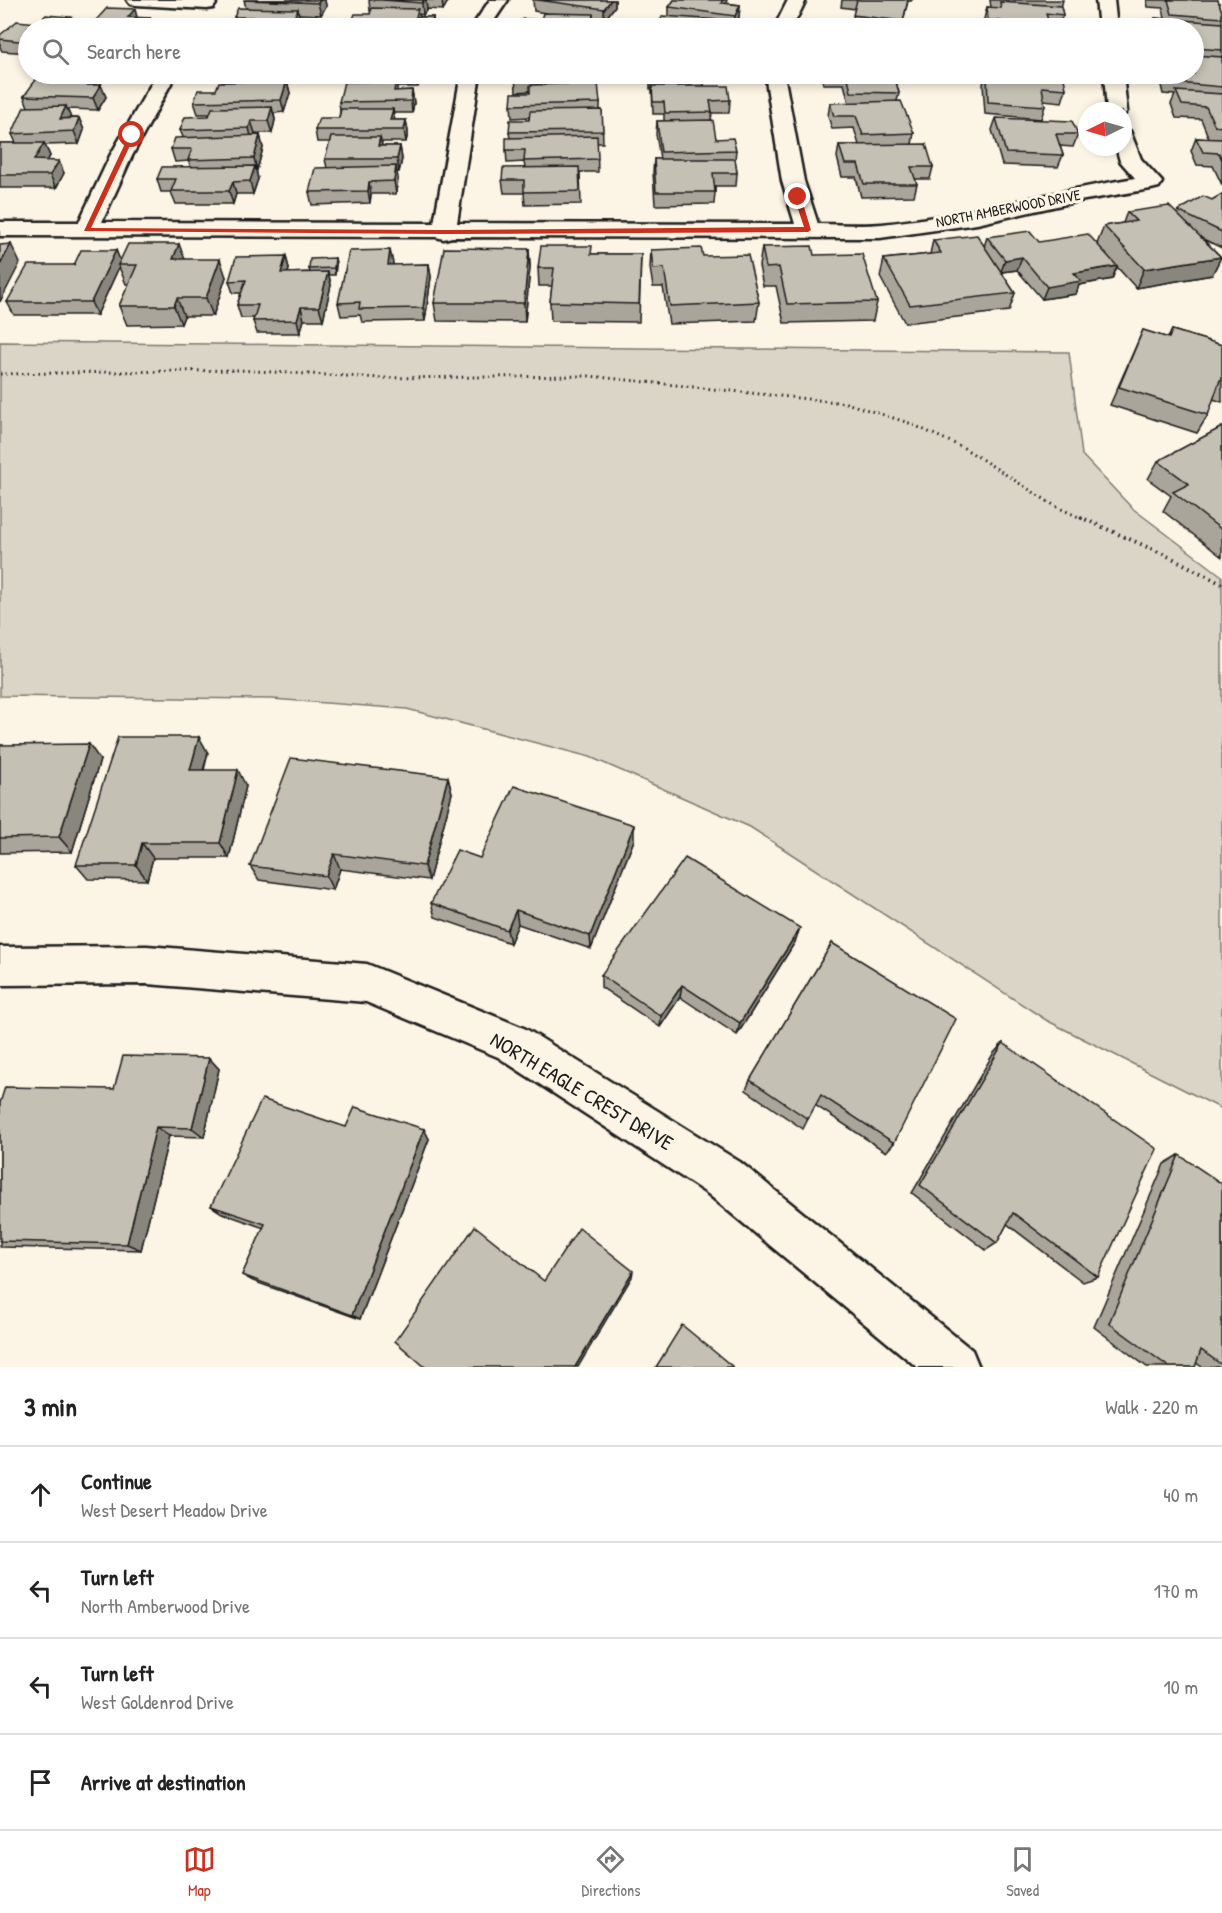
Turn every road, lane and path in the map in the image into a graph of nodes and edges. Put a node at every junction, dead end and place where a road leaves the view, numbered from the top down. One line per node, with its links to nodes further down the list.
1 (136, 0): 5 (street)
2 (499, 0): 7 (street)
3 (797, 0): 8 (street)
4 (1105, 0): 9 (street)
5 (210, 2): 6 (street)
6 (199, 18)
7 (487, 18)
8 (788, 18)
9 (1107, 18)
10 (161, 84): 17 (street)
11 (468, 84): 19 (street)
12 (776, 84): 18 (street)
13 (1114, 84): 14 (street)
14 (1116, 102)
15 (1129, 156): 18 (street, NORTH AMBERWOOD DRIVE)
16 (0, 229): 17 (street, NORTH AMBERWOOD DRIVE)
17 (87, 230): 19 (street, NORTH AMBERWOOD DRIVE)
18 (808, 230): 19 (street, NORTH AMBERWOOD DRIVE)
19 (444, 232)
20 (0, 374): 21 (path)
21 (1222, 584)
22 (0, 966): 23 (street, NORTH EAGLE CREST DRIVE)
23 (955, 1367)

